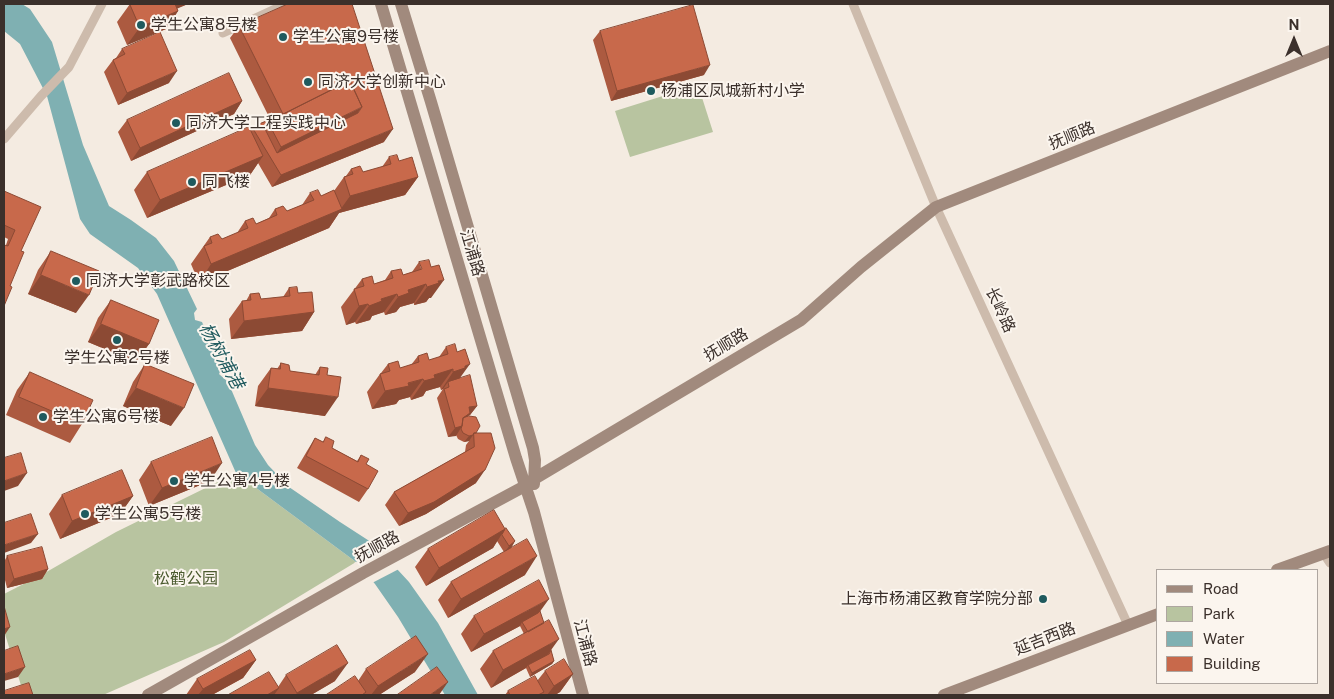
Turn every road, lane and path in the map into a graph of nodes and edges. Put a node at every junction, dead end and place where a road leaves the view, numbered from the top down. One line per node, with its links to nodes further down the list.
1 (102, 4): 8 (street)
2 (286, 4): 6 (street)
3 (381, 4): 10 (street, 江浦路)
4 (401, 4): 10 (street, 江浦路)
5 (853, 4): 9 (street, 长岭路)
6 (223, 33)
7 (1330, 51): 9 (street, 抚顺路)
8 (4, 139)
9 (936, 207): 10 (street, 抚顺路); 14 (street, 长岭路)
10 (530, 482): 15 (street, 抚顺路); 16 (street, 江浦路)
11 (1328, 556): 12 (street)
12 (1281, 569)
13 (1156, 615): 14 (street, 延吉西路)
14 (1128, 625): 17 (street, 延吉西路)
15 (148, 695)
16 (583, 695)
17 (944, 695)

